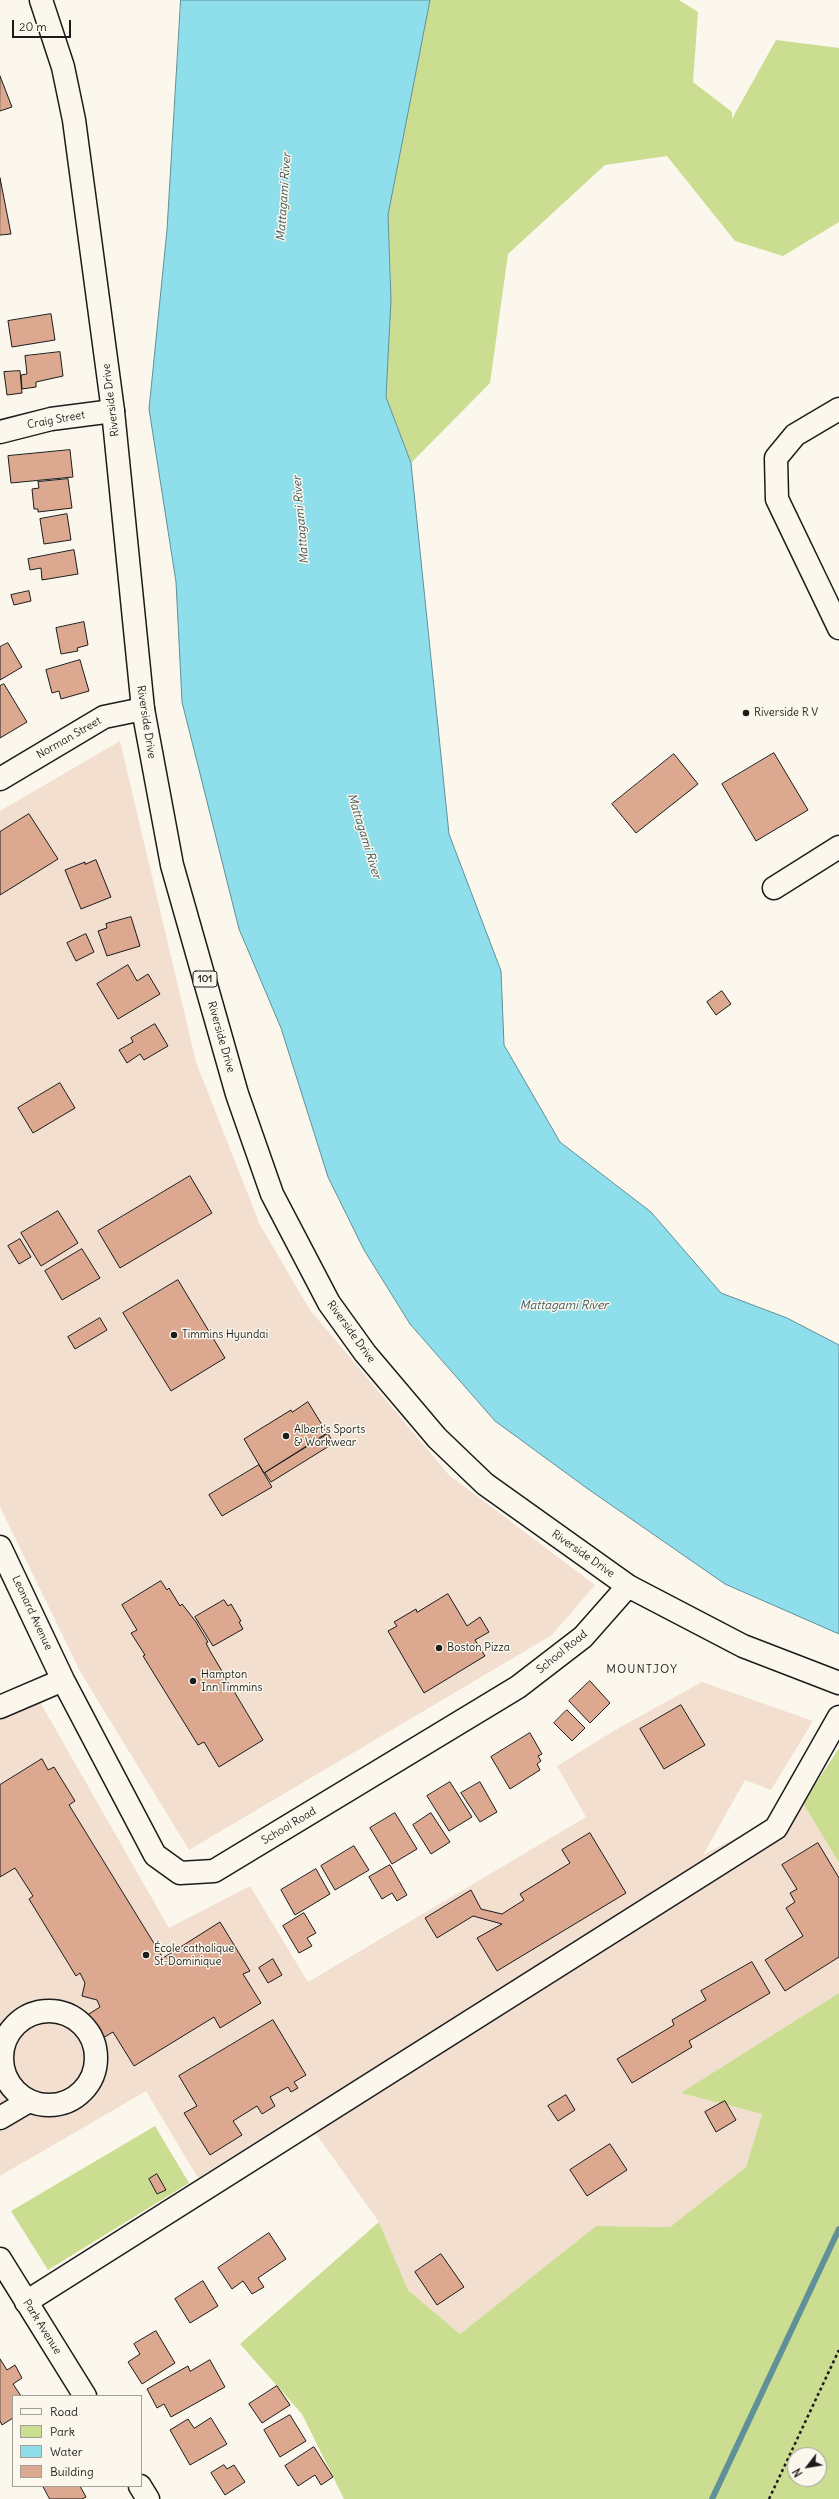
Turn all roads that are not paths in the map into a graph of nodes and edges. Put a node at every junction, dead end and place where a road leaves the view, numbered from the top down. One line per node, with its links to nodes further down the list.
1 (41, 0): 3 (main road, Riverside Drive / 101)
2 (839, 409): 5 (main road)
3 (114, 411): 4 (main road, Craig Street); 6 (main road, Riverside Drive / 101)
4 (0, 432)
5 (839, 628)
6 (142, 709): 7 (main road, Norman Street); 11 (main road, Riverside Drive / 101)
7 (0, 779)
8 (839, 847): 9 (main road)
9 (774, 888)
10 (0, 1547): 12 (main road, Leonard Avenue)
11 (628, 1586): 12 (main road, School Road); 13 (main road, Riverside Drive / 101)
12 (63, 1680): 14 (main road)
13 (839, 1683)
14 (0, 1707)
15 (839, 1717): 19 (main road)
16 (30, 2101): 16 (main road); 17 (main road)
17 (0, 2118)
18 (0, 2258): 19 (main road, Park Avenue)
19 (26, 2302): 20 (main road, Park Avenue)
20 (83, 2395)
21 (141, 2487): 22 (main road)
22 (148, 2499)

